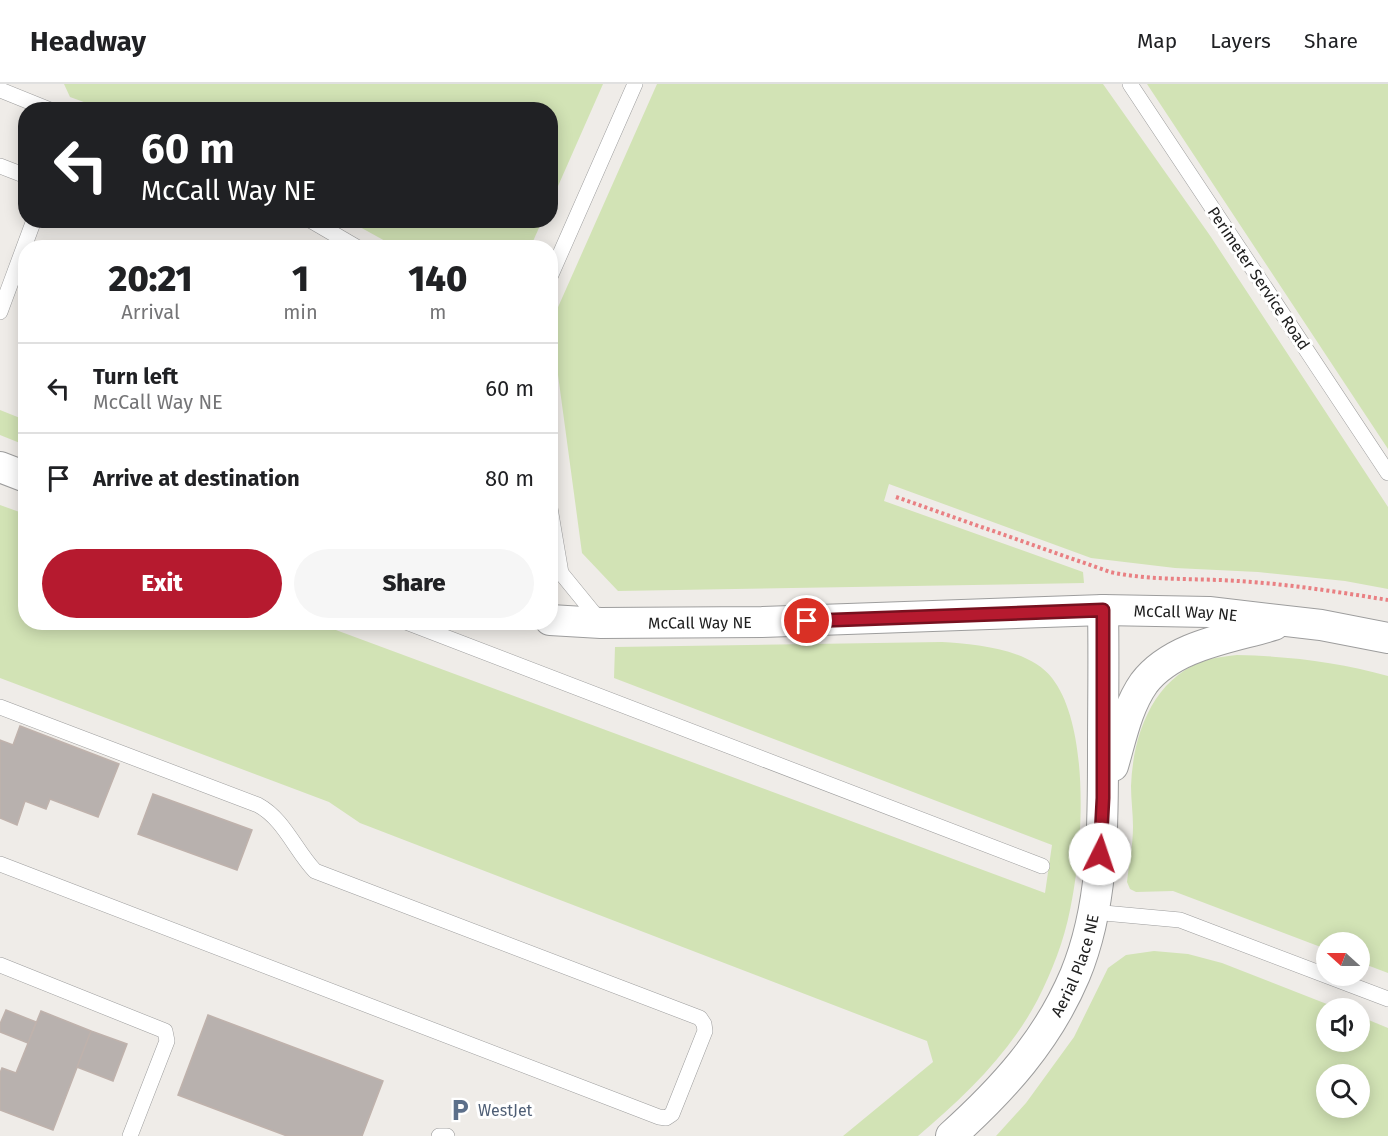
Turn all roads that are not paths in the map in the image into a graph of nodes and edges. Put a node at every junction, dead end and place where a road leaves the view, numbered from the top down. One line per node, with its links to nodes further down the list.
1 (635, 84): 9 (lane)
2 (1130, 84): 13 (lane, Perimeter Service Road)
3 (3, 92): 4 (lane)
4 (29, 102)
5 (0, 166): 6 (lane)
6 (18, 173)
7 (324, 228): 8 (lane)
8 (344, 240)
9 (558, 259)
10 (18, 263): 11 (lane)
11 (0, 312)
12 (0, 467): 14 (street)
13 (1388, 472)
14 (18, 474)
15 (558, 555): 19 (lane)
16 (1103, 610): 18 (street, McCall Way NE); 19 (street, McCall Way NE); 23 (street, Aerial Place NE)
17 (558, 620): 19 (street, McCall Way NE)
18 (1284, 622): 21 (street, McCall Way NE); 23 (street)
19 (602, 623)
20 (426, 630): 25 (lane)
21 (1388, 638)
22 (0, 707): 24 (lane)
23 (1103, 798): 26 (street, Aerial Place NE)
24 (0, 864)
25 (1042, 866)
26 (1093, 912): 28 (lane); 32 (street, Aerial Place NE)
27 (0, 965): 29 (lane)
28 (1388, 999)
29 (130, 1136)
30 (440, 1136): 31 (lane)
31 (447, 1136)
32 (951, 1136)

